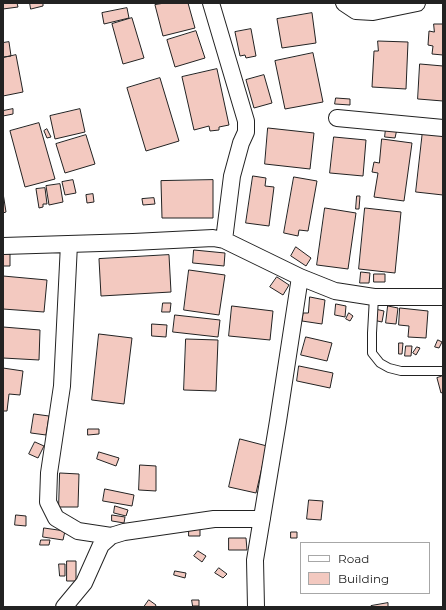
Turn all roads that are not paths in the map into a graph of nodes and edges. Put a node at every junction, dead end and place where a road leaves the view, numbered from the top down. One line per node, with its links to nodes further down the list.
1 (211, 3): 6 (street)
2 (344, 3): 3 (street)
3 (417, 3)
4 (337, 118): 5 (street)
5 (443, 128)
6 (224, 240): 7 (street); 9 (street)
7 (69, 244): 8 (street); 14 (street)
8 (3, 246)
9 (300, 277): 10 (street); 13 (street)
10 (374, 297): 11 (street); 12 (lane)
11 (443, 297)
12 (443, 371)
13 (262, 519): 14 (street); 16 (street)
14 (111, 536): 15 (street)
15 (64, 607)
16 (256, 607)

